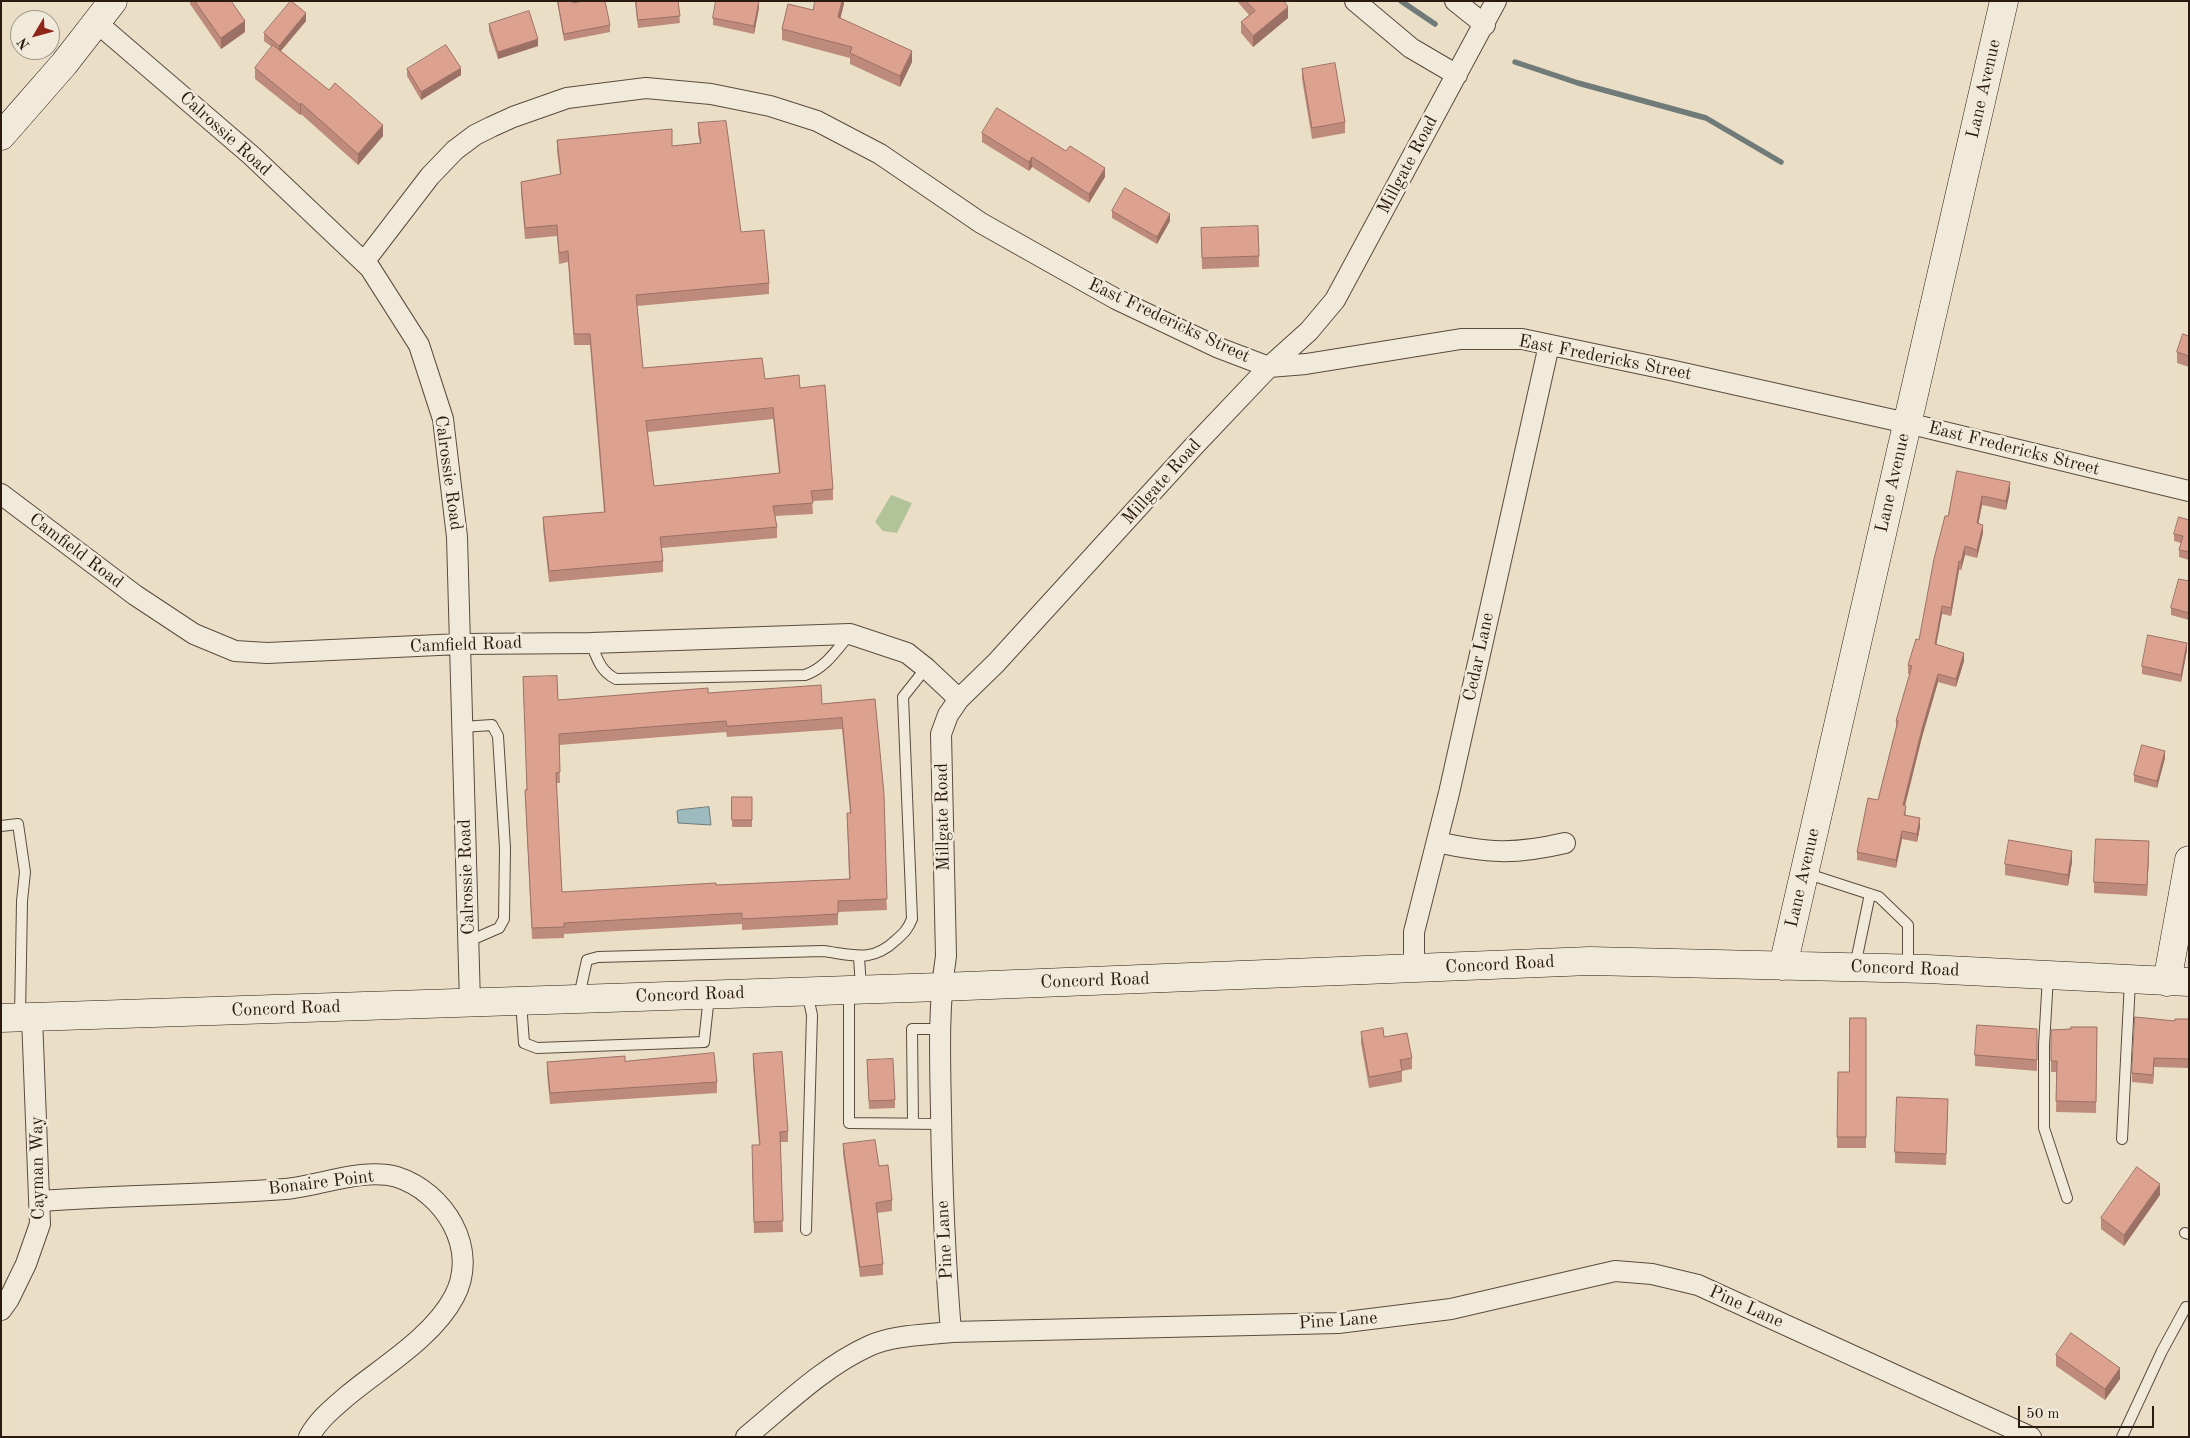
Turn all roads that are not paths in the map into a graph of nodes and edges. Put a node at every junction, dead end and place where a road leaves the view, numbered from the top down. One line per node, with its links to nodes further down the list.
1 (1355, 1): 7 (street)
2 (1455, 1): 6 (street)
3 (1496, 1): 6 (street, Millgate Road)
4 (2004, 1): 12 (street, Lane Avenue)
5 (105, 12): 8 (street); 9 (street, Calrossie Road)
6 (1485, 25): 7 (street, Millgate Road)
7 (1457, 75): 11 (street, Millgate Road)
8 (1, 136)
9 (364, 262): 11 (street, East Fredericks Street); 17 (street, Calrossie Road)
10 (1549, 345): 11 (street, East Fredericks Street); 12 (street, East Fredericks Street); 22 (street, Cedar Lane)
11 (1269, 367): 19 (street, Millgate Road)
12 (1906, 423): 13 (street, East Fredericks Street); 25 (street, Lane Avenue)
13 (2189, 491)
14 (1, 494): 17 (street, Camfield Road)
15 (850, 634): 16 (street, Camfield Road); 16 (lane); 18 (street, Camfield Road)
16 (591, 642): 17 (street, Camfield Road)
17 (460, 644): 20 (street, Calrossie Road)
18 (926, 668): 19 (street, Camfield Road); 28 (lane)
19 (959, 699): 36 (street, Millgate Road)
20 (462, 727): 27 (street, Calrossie Road); 27 (lane)
21 (1, 826): 43 (lane)
22 (1436, 842): 23 (street); 32 (street, Cedar Lane)
23 (1565, 843)
24 (2189, 860): 35 (street)
25 (1804, 872): 26 (lane); 29 (street, Lane Avenue)
26 (1870, 894): 30 (lane); 31 (lane)
27 (469, 941): 42 (street, Calrossie Road)
28 (859, 956): 37 (lane); 40 (lane)
29 (1783, 966): 30 (street, Concord Road); 32 (street, Concord Road)
30 (1855, 968): 31 (street, Concord Road)
31 (1908, 968): 33 (street, Concord Road)
32 (1414, 970): 36 (street, Concord Road)
33 (2048, 975): 34 (street, Concord Road); 48 (lane)
34 (2130, 980): 35 (street, Concord Road); 47 (lane)
35 (2178, 982)
36 (941, 987): 37 (street, Concord Road); 44 (street, Pine Lane)
37 (855, 989): 38 (street, Concord Road); 45 (lane)
38 (806, 991): 39 (street, Concord Road); 50 (lane)
39 (709, 994): 40 (street, Concord Road); 41 (lane)
40 (579, 998): 41 (street, Concord Road)
41 (521, 1000): 42 (street, Concord Road)
42 (470, 1003): 43 (street, Concord Road)
43 (18, 1017): 49 (street, Cayman Way)
44 (939, 1029): 45 (lane); 46 (street, Pine Lane)
45 (913, 1123): 46 (lane)
46 (941, 1124): 53 (street, Pine Lane)
47 (2122, 1140)
48 (2067, 1198)
49 (40, 1201): 52 (street, Cayman Way); 54 (street, Bonaire Point)
50 (806, 1230)
51 (2189, 1308): 57 (lane)
52 (1, 1310)
53 (951, 1332): 55 (street); 56 (street, Pine Lane)
54 (309, 1437)
55 (746, 1437)
56 (2032, 1437)
57 (2122, 1437)

